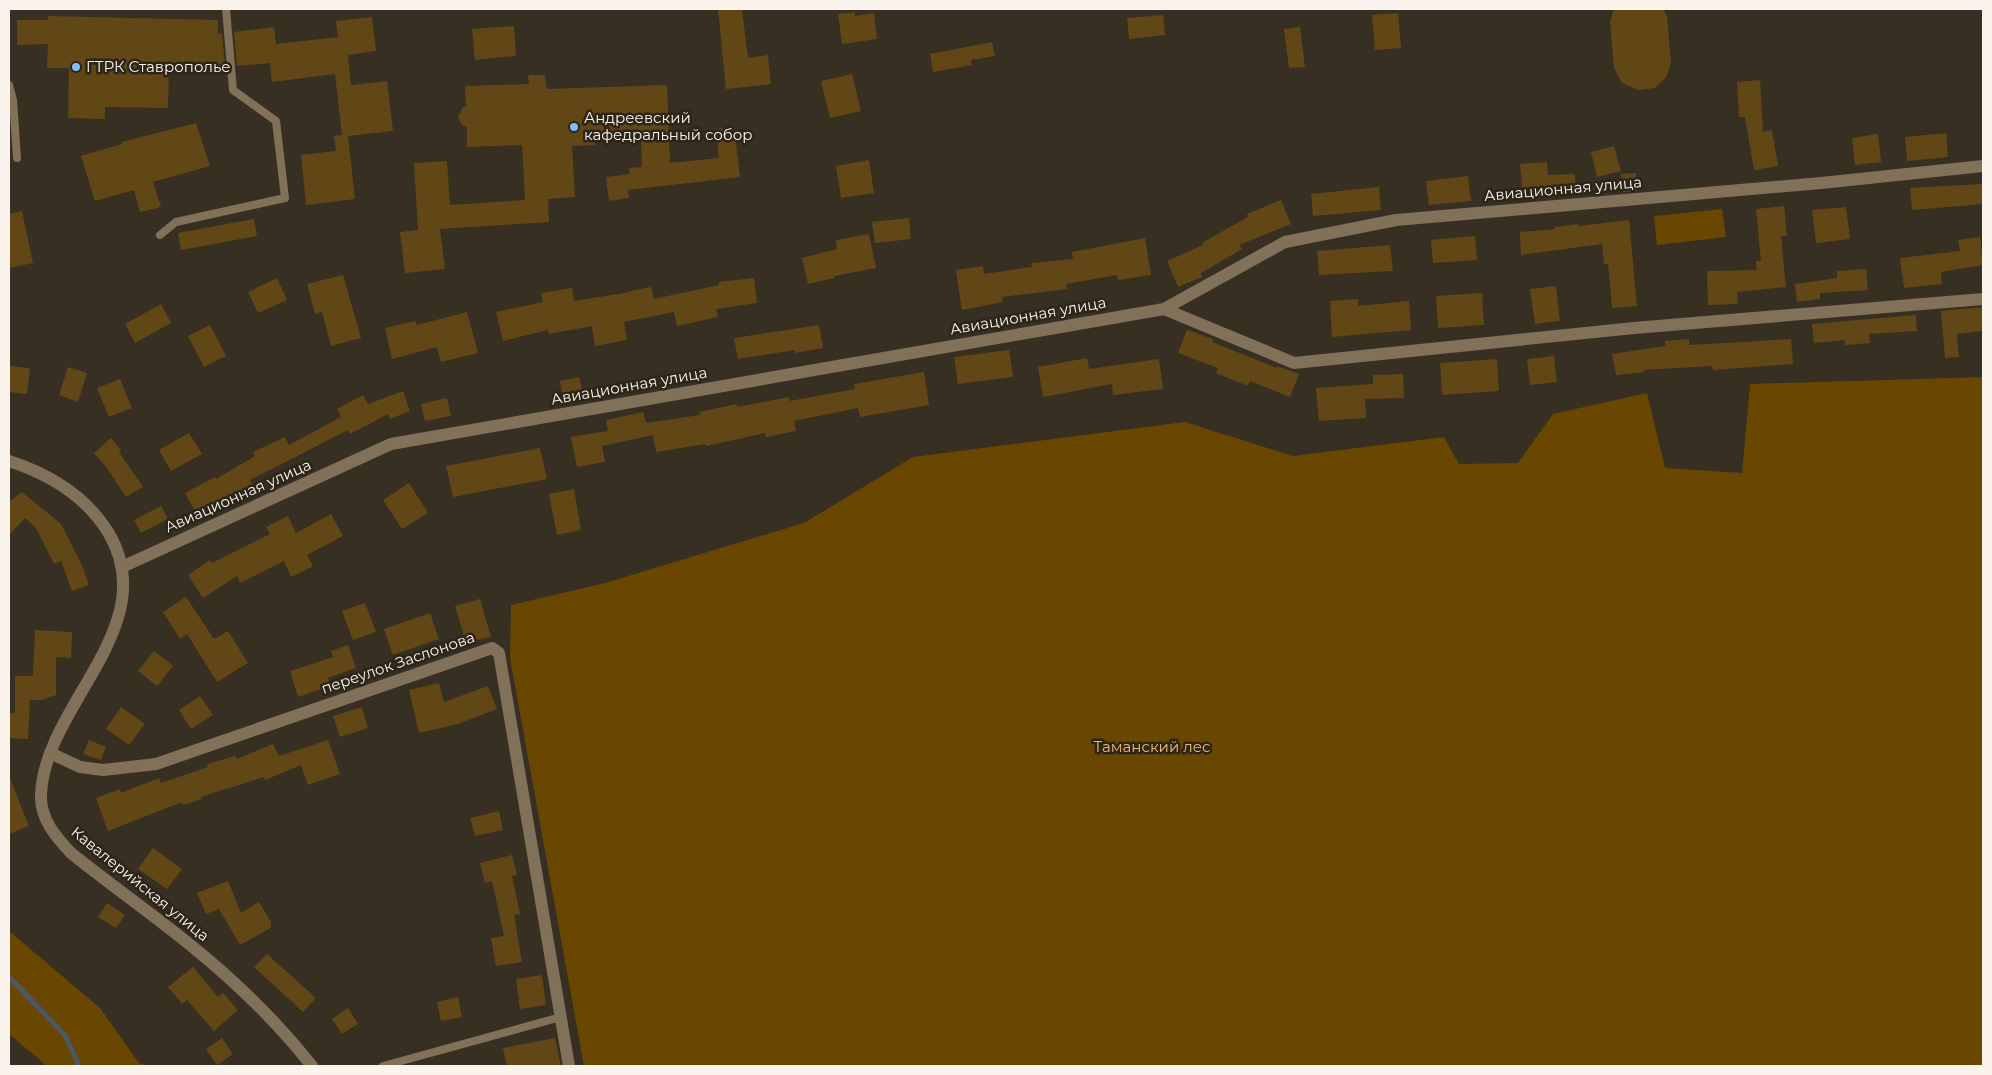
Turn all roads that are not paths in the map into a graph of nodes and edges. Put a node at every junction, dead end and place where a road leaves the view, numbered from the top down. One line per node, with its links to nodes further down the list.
1 (226, 9): 5 (lane)
2 (9, 85): 3 (lane)
3 (17, 158)
4 (1983, 166): 7 (street, Авиационная улица)
5 (160, 234)
6 (1983, 299): 7 (street)
7 (1164, 309): 9 (street, Авиационная улица)
8 (9, 461): 9 (street, Кавалерийская улица)
9 (122, 567): 10 (street, Кавалерийская улица)
10 (50, 753): 11 (street, переулок Заслонова); 12 (street, Кавалерийская улица)
11 (561, 1017): 13 (lane); 14 (street, переулок Заслонова)
12 (312, 1066)
13 (383, 1066)
14 (569, 1066)

